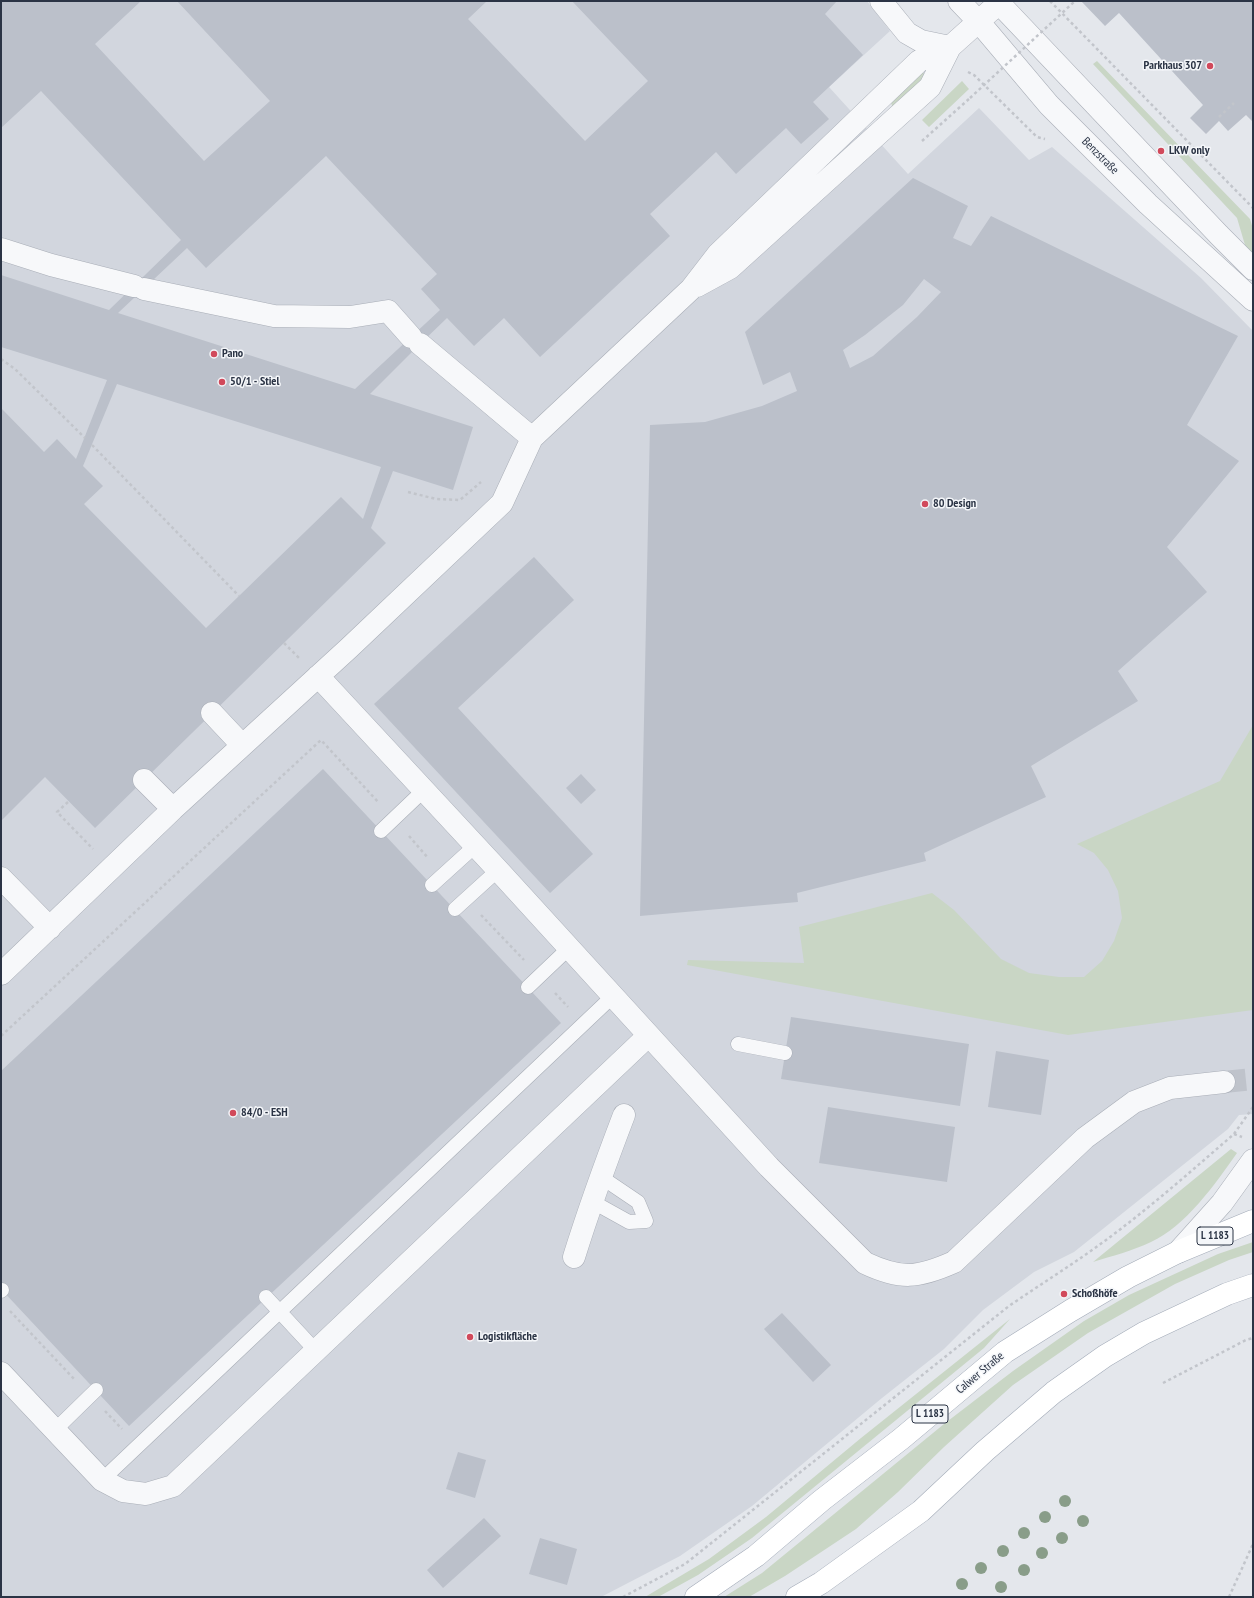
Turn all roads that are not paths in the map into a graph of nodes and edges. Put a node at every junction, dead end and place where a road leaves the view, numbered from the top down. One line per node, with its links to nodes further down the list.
1 (881, 1): 5 (street)
2 (959, 1): 4 (street, Benzstraße)
3 (998, 2): 4 (street); 9 (street)
4 (978, 22): 5 (street); 11 (street, Benzstraße)
5 (950, 47): 6 (street); 7 (street)
6 (877, 102): 7 (street); 10 (street)
7 (896, 119): 10 (street)
8 (1, 249): 12 (street)
9 (1253, 269)
10 (691, 289): 12 (street)
11 (1253, 300)
12 (532, 438): 13 (street)
13 (318, 676): 15 (street); 17 (street)
14 (212, 713): 15 (street)
15 (242, 745): 18 (street)
16 (144, 780): 18 (street)
17 (423, 792): 19 (lane); 20 (street)
18 (173, 809): 25 (street)
19 (381, 831)
20 (476, 846): 21 (street); 23 (lane)
21 (498, 870): 24 (lane); 26 (street)
22 (1, 878): 25 (street)
23 (432, 885)
24 (455, 909)
25 (50, 928): 27 (street)
26 (570, 948): 28 (lane); 29 (street)
27 (1, 974)
28 (528, 987)
29 (613, 996): 30 (street); 47 (lane)
30 (648, 1036): 33 (street); 43 (street)
31 (738, 1044): 32 (lane)
32 (785, 1053)
33 (1224, 1082)
34 (624, 1115): 36 (street)
35 (1253, 1160): 39 (street)
36 (601, 1177): 37 (street); 37 (lane)
37 (593, 1202): 40 (street)
38 (1253, 1221): 39 (main road, Calwer Straße / L 1183)
39 (1178, 1252): 48 (main road, Calwer Straße / L 1183)
40 (574, 1257)
41 (1253, 1285): 49 (main road)
42 (266, 1298): 43 (lane)
43 (316, 1351): 47 (street)
44 (1, 1373): 46 (street)
45 (93, 1392): 46 (lane)
46 (55, 1430): 47 (street)
47 (102, 1480)
48 (696, 1597)
49 (797, 1597)

